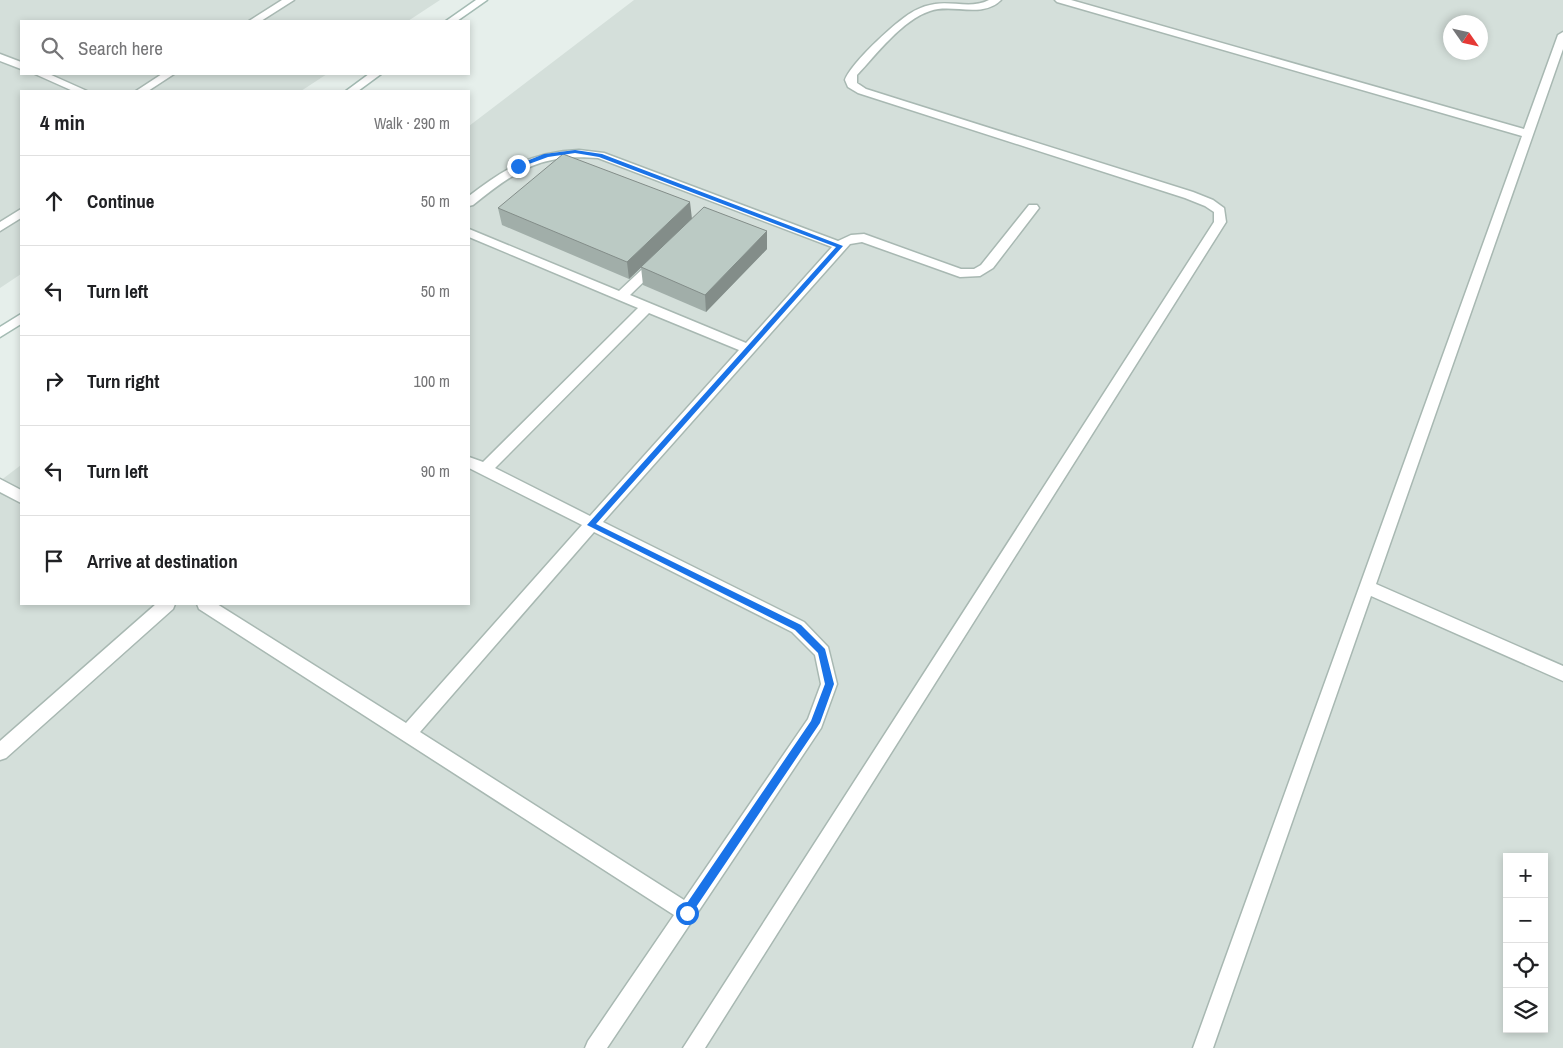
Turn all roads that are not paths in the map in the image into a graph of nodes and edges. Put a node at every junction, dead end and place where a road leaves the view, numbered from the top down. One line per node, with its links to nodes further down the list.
1 (289, 0): 5 (main road)
2 (482, 0): 6 (main road)
3 (996, 0): 43 (main road)
4 (1060, 0): 17 (main road)
5 (256, 20)
6 (452, 20)
7 (1563, 35): 9 (main road)
8 (0, 57): 10 (main road)
9 (1559, 58): 17 (main road)
10 (20, 66)
11 (42, 75): 14 (main road)
12 (167, 75): 15 (main road)
13 (375, 75): 16 (main road)
14 (80, 90)
15 (143, 90)
16 (352, 90)
17 (1528, 134): 35 (main road)
18 (470, 201): 23 (main road)
19 (1033, 208): 23 (main road)
20 (20, 214): 21 (main road)
21 (0, 226)
22 (470, 233): 25 (main road)
23 (840, 246): 29 (main road)
24 (664, 255): 25 (main road)
25 (621, 296): 26 (main road)
26 (646, 306): 29 (main road); 31 (main road)
27 (20, 319): 28 (main road)
28 (0, 333)
29 (748, 349): 34 (main road)
30 (470, 463): 31 (main road)
31 (484, 470): 34 (main road)
32 (0, 485): 33 (main road)
33 (20, 496)
34 (591, 525): 39 (main road); 41 (main road)
35 (1368, 587): 38 (main road); 44 (main road)
36 (166, 605): 40 (main road)
37 (207, 605): 39 (main road)
38 (1563, 674)
39 (408, 734): 41 (main road)
40 (0, 752)
41 (687, 913): 42 (main road)
42 (595, 1048)
43 (693, 1048)
44 (1203, 1048)

